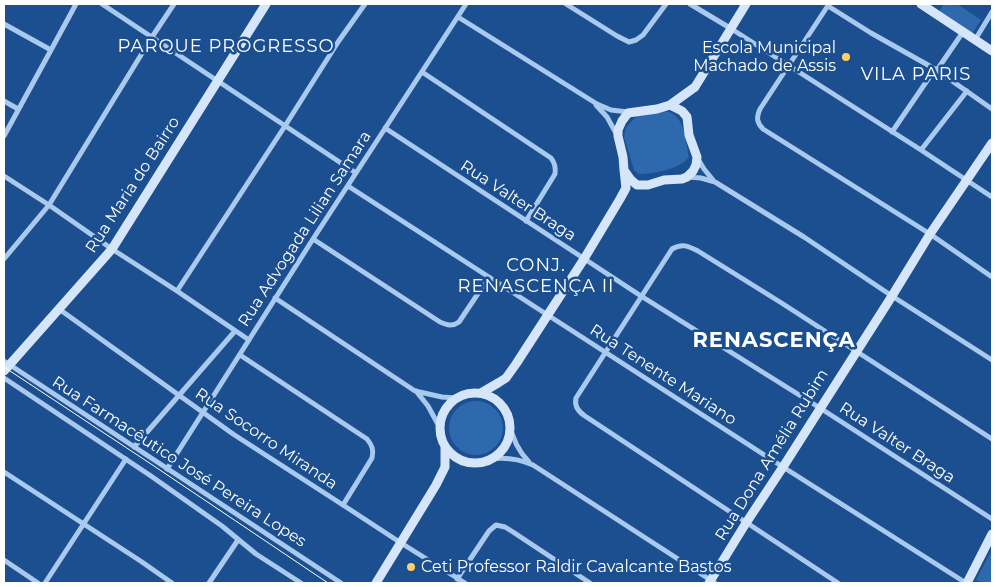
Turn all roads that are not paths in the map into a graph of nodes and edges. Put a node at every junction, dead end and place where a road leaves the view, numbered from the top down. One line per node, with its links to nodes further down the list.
1 (76, 4): 20 (street)
2 (102, 4): 18 (street)
3 (174, 4): 18 (street)
4 (266, 4): 25 (street, Rua Maria do Bairro)
5 (365, 4): 33 (street)
6 (566, 4): 7 (street)
7 (666, 4)
8 (690, 4): 16 (street)
9 (746, 4): 16 (street)
10 (921, 4): 17 (street)
11 (463, 5): 14 (street, Rua Advogada Lilian Samara)
12 (828, 5): 22 (street); 23 (street)
13 (992, 12): 19 (street)
14 (458, 17): 24 (street, Rua Advogada Lilian Samara); 27 (street)
15 (4, 24): 20 (street)
16 (730, 28): 22 (street); 29 (street)
17 (963, 32): 19 (street); 23 (street)
18 (152, 37): 25 (street); 49 (street)
19 (975, 40): 21 (street)
20 (51, 50): 30 (street)
21 (992, 51)
22 (788, 66): 35 (street); 51 (street)
23 (936, 70): 26 (street); 35 (street)
24 (422, 72): 34 (street, Rua Advogada Lilian Samara); 50 (street)
25 (218, 80): 33 (street); 53 (street, Rua Maria do Bairro)
26 (967, 91): 31 (street); 39 (street)
27 (586, 97): 32 (street); 37 (street)
28 (4, 101): 30 (street)
29 (670, 105): 32 (street); 40 (street)
30 (18, 109): 36 (street)
31 (992, 109)
32 (634, 112): 37 (street)
33 (285, 126): 42 (street); 58 (street)
34 (385, 128): 42 (street, Rua Advogada Lilian Samara); 50 (street, Rua Valter Braga)
35 (892, 132): 39 (street)
36 (4, 136)
37 (618, 136): 41 (street)
38 (992, 143): 45 (street, Rua Dona Amélia Rubim)
39 (922, 150): 45 (street)
40 (697, 157): 44 (street); 46 (street)
41 (624, 170): 44 (street); 55 (street)
42 (356, 173): 47 (street, Rua Advogada Lilian Samara)
43 (4, 176): 49 (street)
44 (687, 176): 46 (street)
45 (967, 180): 48 (street); 51 (street, Rua Dona Amélia Rubim)
46 (715, 182): 60 (street)
47 (348, 186): 52 (street, Rua Advogada Lilian Samara); 56 (street, Rua Tenente Mariano)
48 (992, 197)
49 (49, 205): 53 (street); 54 (street)
50 (526, 221): 55 (street, Rua Valter Braga)
51 (930, 234): 57 (street); 60 (street, Rua Dona Amélia Rubim)
52 (313, 239): 56 (street); 61 (street, Rua Advogada Lilian Samara)
53 (112, 249): 58 (street); 62 (street, Rua Maria do Bairro)
54 (4, 259)
55 (584, 259): 59 (street, Rua Valter Braga); 63 (street)
56 (489, 277): 63 (street, Rua Tenente Mariano)
57 (992, 277)
58 (177, 291): 64 (street)
59 (641, 296): 66 (street); 67 (street); 75 (street, Rua Valter Braga)
60 (892, 296): 66 (street, Rua Dona Amélia Rubim); 69 (street)
61 (275, 298): 65 (street, Rua Advogada Lilian Samara); 71 (street)
62 (59, 309): 70 (street, Rua Maria do Bairro); 73 (street, Rua Socorro Miranda)
63 (547, 315): 67 (street, Rua Tenente Mariano); 72 (street)
64 (235, 331): 65 (street); 73 (street)
65 (249, 340): 68 (street, Rua Advogada Lilian Samara)
66 (856, 351): 75 (street, Rua Dona Amélia Rubim); 79 (street)
67 (605, 353): 85 (street, Rua Tenente Mariano); 90 (street)
68 (240, 354): 76 (street, Rua Advogada Lilian Samara); 88 (street)
69 (992, 360)
70 (5, 369): 80 (street, Rua Farmacêutico José Pereira Lopes); 82 (street, Rua Farmacêutico José Pereira Lopes)
71 (415, 391): 74 (street); 78 (street)
72 (481, 393): 74 (street); 77 (street)
73 (180, 396): 76 (street, Rua Socorro Miranda); 80 (street)
74 (456, 398): 78 (street)
75 (820, 408): 85 (street, Rua Dona Amélia Rubim); 89 (street, Rua Valter Braga)
76 (203, 414): 86 (street, Rua Advogada Lilian Samara); 88 (street, Rua Socorro Miranda)
77 (509, 422): 83 (street); 84 (street)
78 (440, 428): 81 (street)
79 (992, 439)
80 (134, 447): 86 (street, Rua Farmacêutico José Pereira Lopes)
81 (445, 447): 83 (street); 94 (street)
82 (126, 459): 91 (street); 93 (street, Rua Farmacêutico José Pereira Lopes)
83 (491, 459): 84 (street)
84 (533, 466): 97 (street)
85 (783, 467): 90 (street, Rua Dona Amélia Rubim); 108 (street, Rua Tenente Mariano)
86 (167, 469): 103 (street, Rua Farmacêutico José Pereira Lopes)
87 (4, 472): 91 (street)
88 (343, 505): 94 (street, Rua Socorro Miranda)
89 (992, 519)
90 (746, 523): 97 (street, Rua Dona Amélia Rubim); 107 (street)
91 (83, 524): 99 (street); 100 (street)
92 (992, 534): 108 (street)
93 (238, 540): 101 (street); 102 (street, Rua Farmacêutico José Pereira Lopes)
94 (401, 543): 96 (street, Rua Socorro Miranda); 104 (street)
95 (4, 560): 98 (street)
96 (457, 579): 105 (street, Rua Socorro Miranda); 106 (street)
97 (712, 582)
98 (38, 583)
99 (44, 583)
100 (172, 583)
101 (209, 583)
102 (301, 583)
103 (342, 583)
104 (376, 583)
105 (464, 583)
106 (590, 583)
107 (838, 583)
108 (966, 583)

